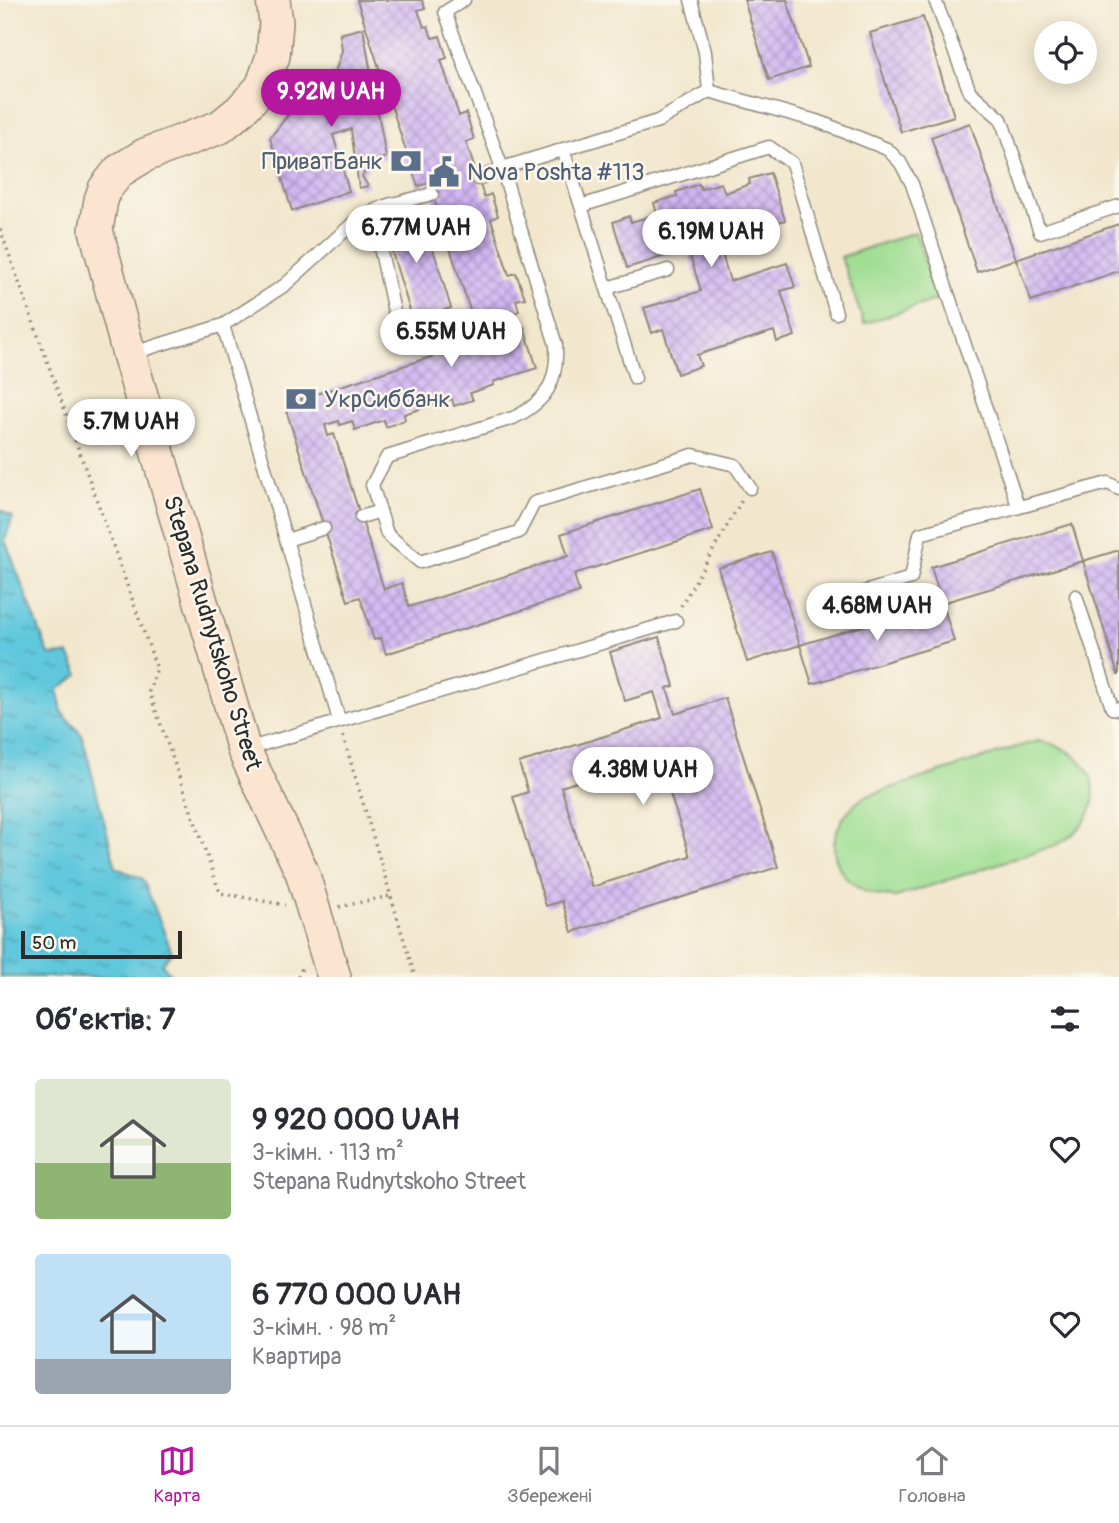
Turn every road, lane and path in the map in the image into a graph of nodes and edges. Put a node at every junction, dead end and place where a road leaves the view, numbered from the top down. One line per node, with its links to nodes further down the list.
1 (273, 0): 19 (street, Stepana Rudnytskoho Street)
2 (464, 0): 7 (lane)
3 (691, 0): 5 (lane)
4 (934, 0): 11 (lane)
5 (709, 91): 6 (lane); 23 (lane)
6 (563, 149): 7 (lane); 10 (lane)
7 (502, 168): 8 (lane); 24 (lane)
8 (478, 179)
9 (432, 194): 12 (lane)
10 (581, 206): 15 (lane); 16 (lane)
11 (1119, 206)
12 (361, 216): 17 (lane); 18 (lane)
13 (0, 229): 34 (path)
14 (668, 270): 15 (lane)
15 (607, 288): 20 (lane)
16 (836, 313)
17 (396, 316)
18 (223, 325): 19 (lane); 27 (lane)
19 (129, 354): 33 (street, Stepana Rudnytskoho Street)
20 (635, 378)
21 (750, 488): 24 (lane); 30 (path)
22 (1119, 489): 23 (lane)
23 (1018, 506): 29 (lane)
24 (380, 511): 25 (lane)
25 (361, 517)
26 (324, 528): 27 (lane)
27 (287, 540): 32 (lane)
28 (1076, 596): 31 (lane)
29 (824, 604)
30 (676, 621): 32 (lane)
31 (1119, 709)
32 (339, 720): 33 (lane); 38 (path)
33 (244, 750): 37 (street, Stepana Rudnytskoho Street)
34 (289, 917)
35 (304, 963): 36 (path)
36 (298, 977)
37 (334, 977)
38 (415, 977)

